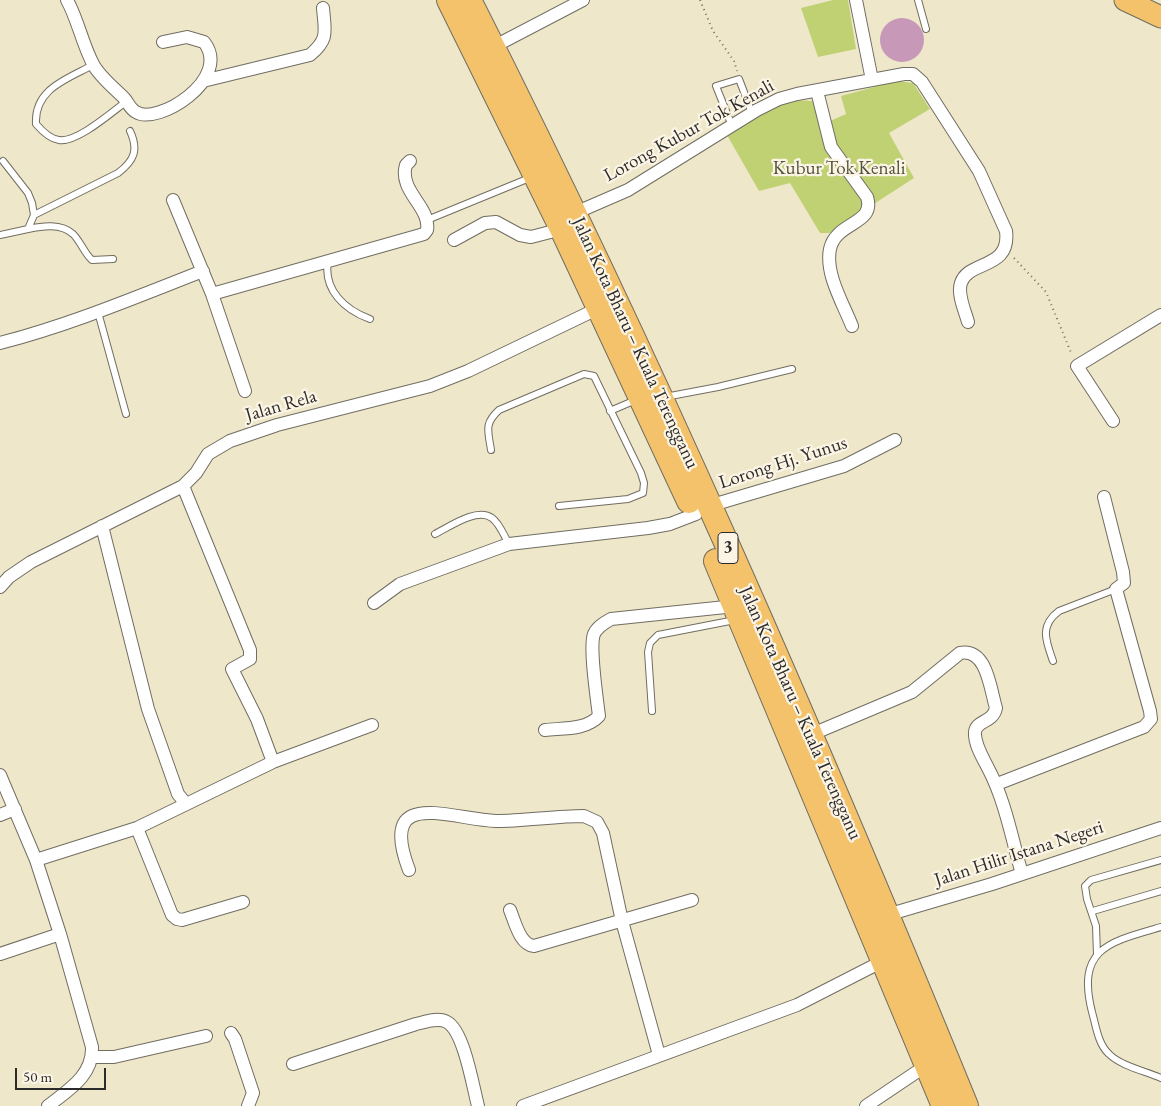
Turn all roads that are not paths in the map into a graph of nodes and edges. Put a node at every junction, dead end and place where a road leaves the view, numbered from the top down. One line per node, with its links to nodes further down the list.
1 (67, 0): 13 (street)
2 (449, 0): 23 (highway, Jalan Kota Bharu – Kuala Terengganu / 3)
3 (469, 0): 12 (highway, Jalan Kota Bharu – Kuala Terengganu / 3)
4 (583, 0): 12 (street)
5 (856, 0): 15 (street)
6 (918, 0): 10 (lane)
7 (1125, 0): 9 (main road)
8 (323, 8): 14 (street)
9 (1161, 18)
10 (926, 29)
11 (164, 42): 14 (street)
12 (493, 47): 27 (highway, Jalan Kota Bharu – Kuala Terengganu / 3)
13 (93, 65): 17 (street); 17 (lane)
14 (203, 80): 17 (street)
15 (872, 80): 16 (street, Lorong Kubur Tok Kenali); 39 (street, Lorong Kubur Tok Kenali)
16 (817, 91): 18 (street, Lorong Kubur Tok Kenali); 40 (street)
17 (127, 101)
18 (752, 113): 19 (street, Lorong Kubur Tok Kenali); 19 (lane)
19 (732, 126): 27 (street, Lorong Kubur Tok Kenali)
20 (130, 131): 25 (lane)
21 (3, 161): 25 (lane)
22 (410, 161): 26 (street)
23 (536, 176): 26 (lane); 27 (highway, Jalan Kota Bharu – Kuala Terengganu / 3)
24 (173, 200): 33 (street)
25 (34, 215): 28 (lane)
26 (427, 220): 32 (street)
27 (569, 221): 30 (street, Lorong Kubur Tok Kenali); 35 (highway, Jalan Kota Bharu – Kuala Terengganu / 3); 44 (highway, Jalan Kota Bharu – Kuala Terengganu / 3)
28 (28, 229): 29 (lane); 31 (lane)
29 (0, 235)
30 (454, 240)
31 (113, 259)
32 (328, 261): 34 (street); 38 (lane)
33 (202, 271): 34 (street); 36 (street)
34 (212, 294): 43 (street)
35 (599, 308): 44 (highway, Jalan Kota Bharu – Kuala Terengganu / 3); 50 (street, Jalan Rela)
36 (98, 312): 41 (street); 46 (lane)
37 (1161, 315): 47 (street)
38 (370, 319)
39 (968, 322)
40 (852, 326)
41 (0, 343)
42 (792, 369): 44 (lane)
43 (245, 392)
44 (651, 397): 45 (lane); 53 (highway, Jalan Kota Bharu – Kuala Terengganu / 3)
45 (610, 411): 49 (lane); 52 (lane)
46 (126, 414)
47 (1113, 421)
48 (895, 440): 53 (street, Lorong Hj. Yunus)
49 (491, 450)
50 (183, 486): 54 (street, Jalan Rela); 66 (street)
51 (1104, 497): 58 (street)
52 (559, 506)
53 (702, 510): 56 (street, Lorong Hj. Yunus); 60 (highway, Jalan Kota Bharu – Kuala Terengganu / 3); 65 (highway, Jalan Kota Bharu – Kuala Terengganu / 3)
54 (102, 526): 57 (street, Jalan Rela); 69 (street)
55 (435, 534): 56 (lane)
56 (509, 544): 59 (street, Lorong Hj. Yunus)
57 (0, 587)
58 (1116, 589): 61 (lane); 68 (street)
59 (374, 603)
60 (738, 612): 62 (lane); 64 (street); 89 (highway, Jalan Kota Bharu – Kuala Terengganu / 3)
61 (1053, 661)
62 (652, 711)
63 (372, 725): 66 (street)
64 (545, 730)
65 (810, 735): 68 (street); 83 (highway, Jalan Kota Bharu – Kuala Terengganu / 3)
66 (273, 762): 69 (street)
67 (0, 775): 70 (street)
68 (997, 784): 77 (street)
69 (186, 804): 72 (street)
70 (14, 809): 71 (street); 74 (street)
71 (0, 815)
72 (137, 828): 74 (street); 80 (street)
73 (1161, 828): 77 (street, Jalan Hilir Istana Negeri)
74 (36, 860): 86 (street)
75 (1161, 860): 82 (lane)
76 (409, 870): 84 (street)
77 (1022, 874): 83 (street, Jalan Hilir Istana Negeri)
78 (1161, 891): 82 (lane)
79 (692, 900): 84 (street)
80 (244, 902)
81 (510, 910): 84 (street)
82 (1092, 911): 88 (lane)
83 (888, 914): 103 (highway, Jalan Kota Bharu – Kuala Terengganu / 3)
84 (622, 921): 92 (street)
85 (1161, 927): 88 (lane)
86 (60, 934): 87 (street); 93 (street)
87 (0, 954)
88 (1098, 955): 96 (lane)
89 (884, 960): 92 (street); 95 (highway, Jalan Kota Bharu – Kuala Terengganu / 3)
90 (231, 1033): 98 (street)
91 (206, 1036): 93 (street)
92 (659, 1055): 100 (street)
93 (92, 1057): 97 (street)
94 (293, 1064): 99 (street)
95 (927, 1065): 101 (street); 102 (highway, Jalan Kota Bharu – Kuala Terengganu / 3)
96 (1161, 1078)
97 (48, 1106)
98 (248, 1106)
99 (478, 1106)
100 (523, 1106)
101 (866, 1106)
102 (944, 1106)
103 (966, 1106)

